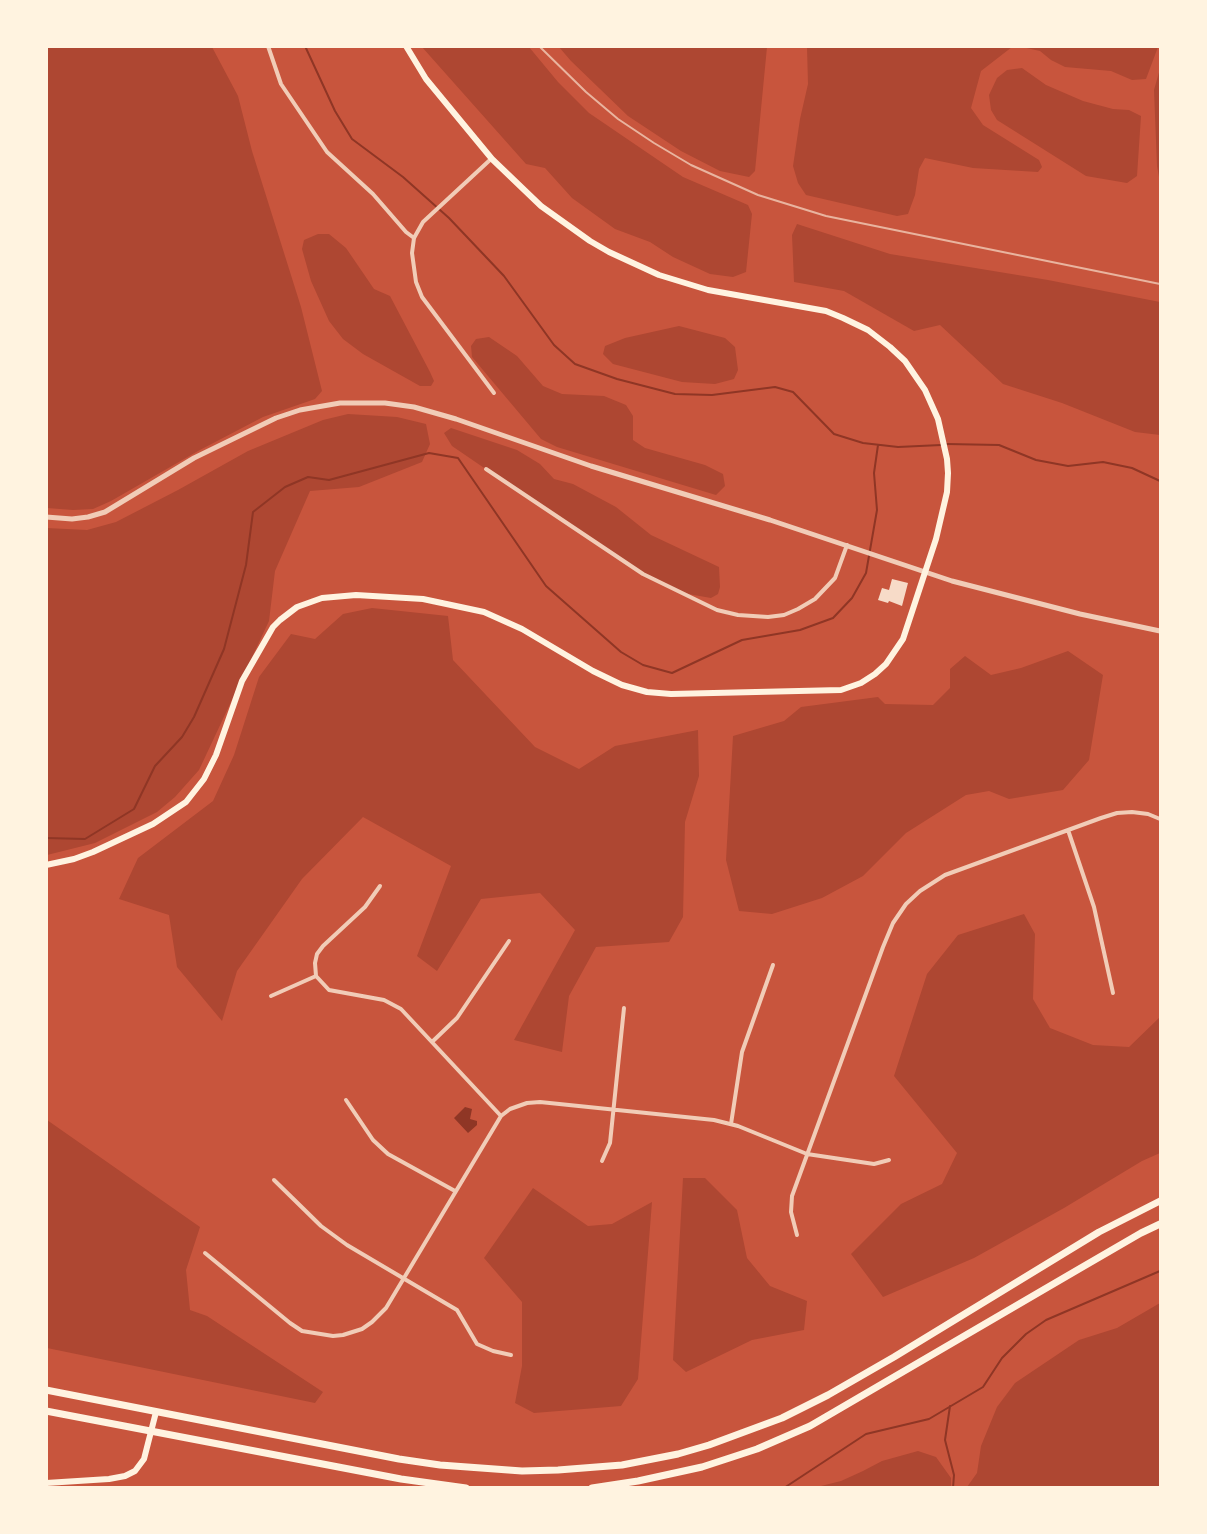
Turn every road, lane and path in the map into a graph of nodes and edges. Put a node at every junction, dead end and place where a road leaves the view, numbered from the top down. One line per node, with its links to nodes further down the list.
1 (268, 46): 4 (street)
2 (406, 46): 3 (main road)
3 (492, 159): 4 (street); 9 (main road)
4 (414, 238): 5 (street)
5 (494, 393)
6 (486, 470): 8 (street)
7 (46, 517): 8 (street)
8 (847, 545): 9 (street)
9 (925, 573): 10 (street); 13 (main road)
10 (1161, 631)
11 (1161, 819): 12 (street)
12 (1068, 830): 18 (street); 26 (street)
13 (46, 865)
14 (380, 886): 17 (street)
15 (509, 941): 21 (street)
16 (773, 965): 25 (street)
17 (316, 976): 19 (street); 21 (street)
18 (1113, 993)
19 (271, 996)
20 (624, 1008): 23 (street)
21 (432, 1042): 24 (street)
22 (346, 1100): 30 (street)
23 (614, 1109): 24 (street); 25 (street); 28 (street)
24 (501, 1116): 30 (street)
25 (731, 1124): 26 (street)
26 (807, 1154): 27 (street); 33 (street)
27 (889, 1160)
28 (602, 1161)
29 (274, 1180): 35 (street)
30 (455, 1191): 35 (street)
31 (1161, 1201): 39 (main road)
32 (1161, 1224): 43 (main road)
33 (797, 1235)
34 (205, 1253): 35 (street)
35 (405, 1278): 36 (street)
36 (511, 1355)
37 (46, 1390): 39 (main road)
38 (46, 1411): 40 (main road)
39 (156, 1412): 40 (main road)
40 (151, 1431): 41 (main road); 42 (main road)
41 (46, 1483)
42 (466, 1488)
43 (592, 1488)

